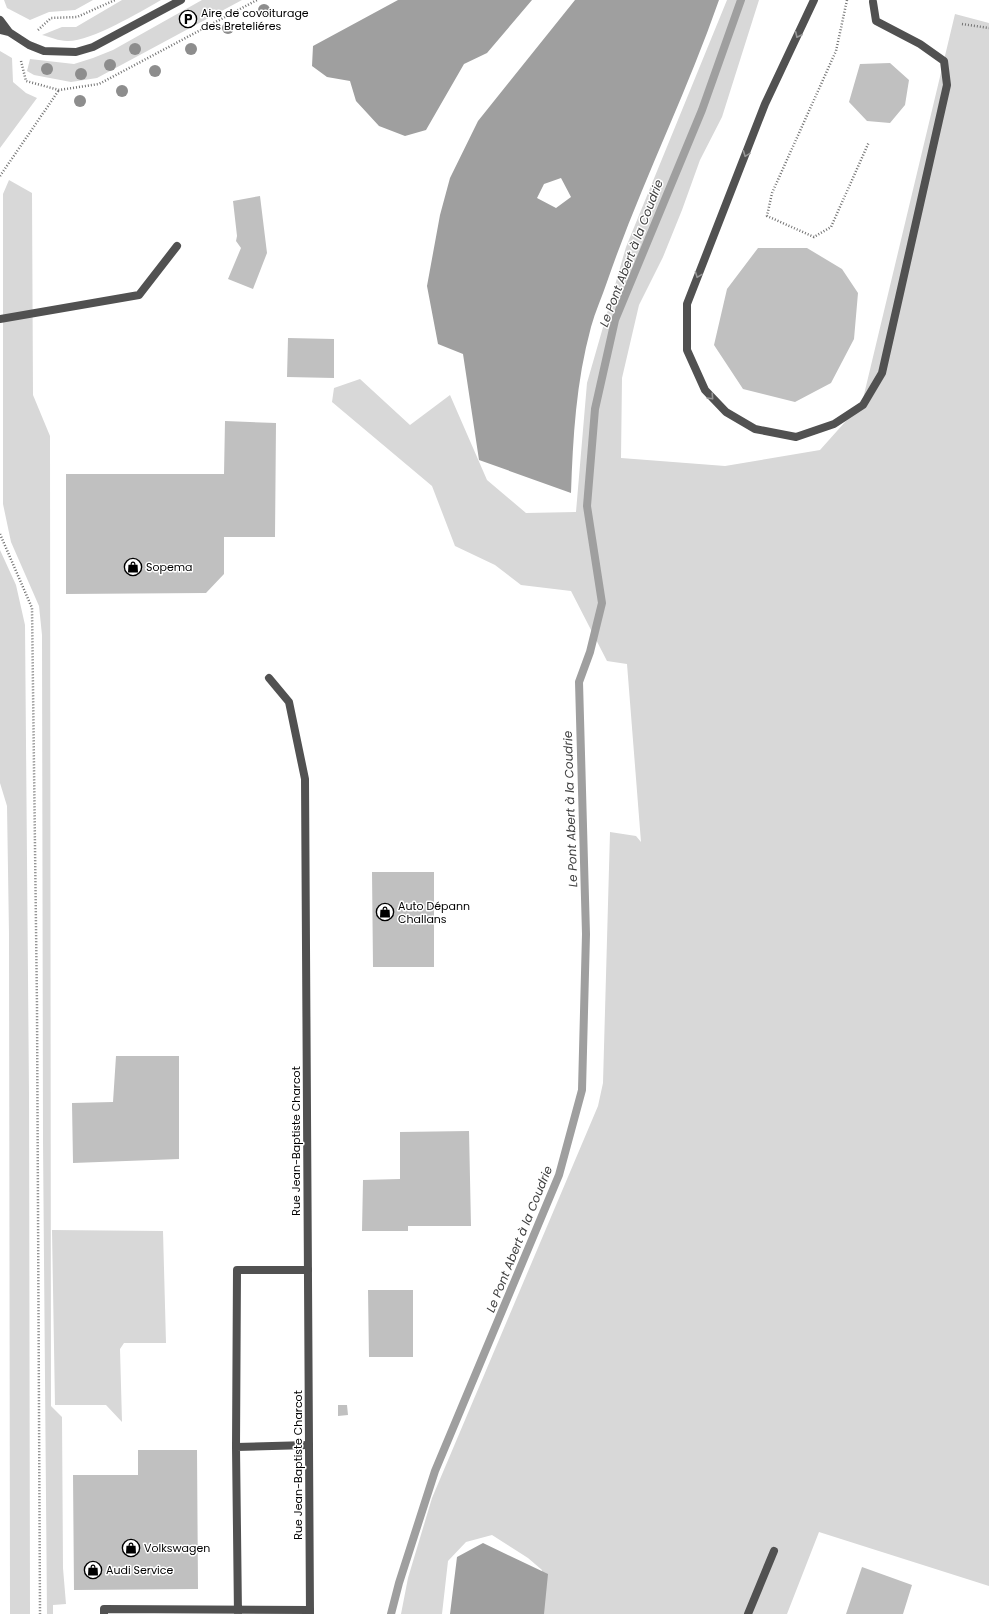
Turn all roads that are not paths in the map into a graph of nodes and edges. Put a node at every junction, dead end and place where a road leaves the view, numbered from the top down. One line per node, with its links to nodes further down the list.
1 (181, 0): 6 (street)
2 (814, 0): 3 (street, one-way to 3)
3 (873, 2)
4 (0, 20): 6 (street)
5 (0, 30): 6 (street)
6 (9, 32)
7 (177, 246): 8 (street)
8 (0, 319)
9 (269, 678): 10 (street, Rue Jean-Baptiste Charcot)
10 (308, 1270): 11 (street, Rue Jean-Baptiste Charcot); 12 (street)
11 (308, 1445): 12 (street); 16 (street, Rue Jean-Baptiste Charcot)
12 (236, 1447): 15 (street)
13 (774, 1551): 18 (street)
14 (175, 1612): 15 (street); 17 (street)
15 (238, 1612): 16 (street)
16 (310, 1612)
17 (104, 1614)
18 (748, 1614)

